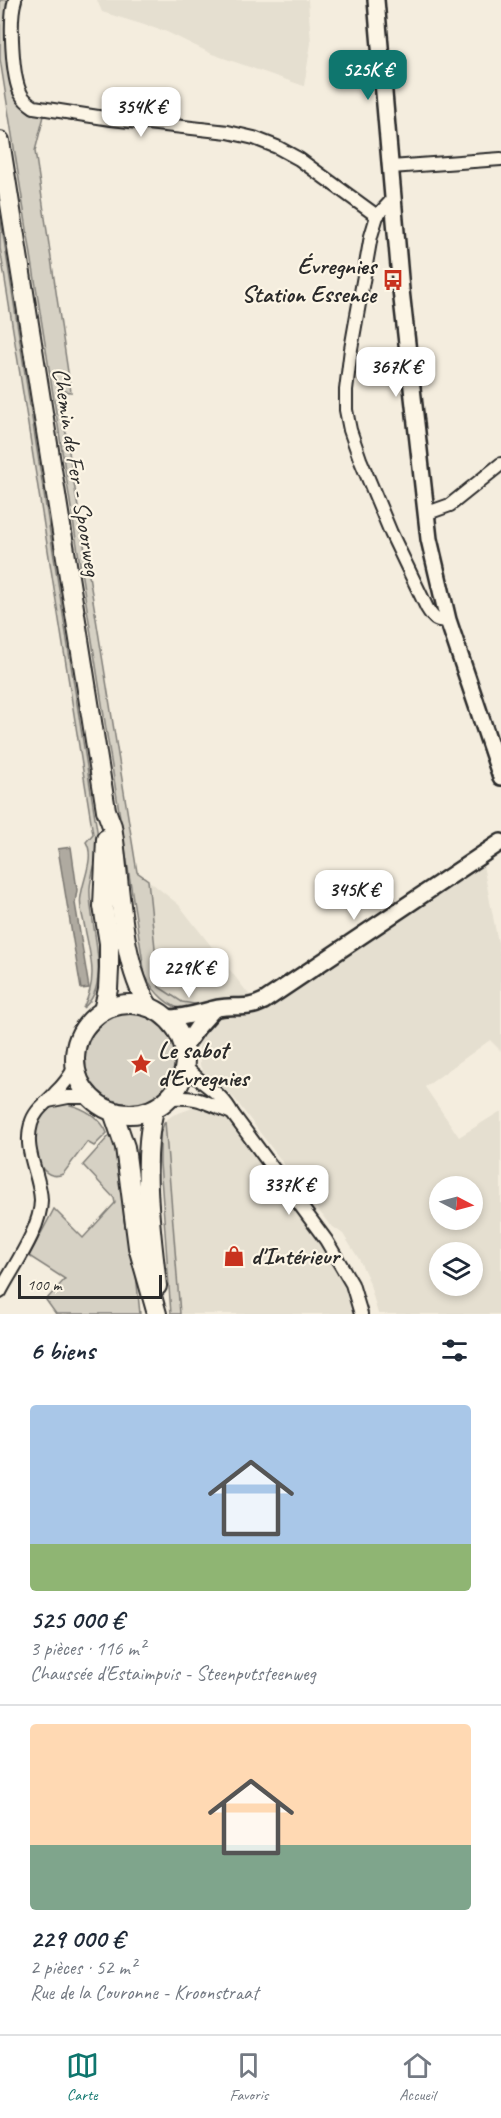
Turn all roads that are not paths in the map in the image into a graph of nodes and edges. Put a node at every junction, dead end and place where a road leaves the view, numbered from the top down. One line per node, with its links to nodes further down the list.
1 (15, 0): 7 (street)
2 (376, 0): 5 (main road)
3 (0, 141): 12 (highway, Chemin de Fer - Spoorweg)
4 (501, 159): 5 (street)
5 (391, 168): 6 (main road)
6 (393, 199): 7 (street); 9 (main road)
7 (377, 216): 10 (street)
8 (501, 464): 9 (street)
9 (425, 514): 10 (main road)
10 (448, 620): 11 (main road)
11 (501, 777)
12 (106, 810): 14 (highway, Chemin de Fer - Spoorweg); 16 (highway, Chemin de Fer - Spoorweg)
13 (501, 842): 15 (main road)
14 (149, 1007): 16 (highway); 17 (highway)
15 (213, 1010): 17 (main road); 18 (main road)
16 (103, 1011): 19 (highway)
17 (167, 1018): 18 (highway)
18 (185, 1057): 21 (highway); 25 (street)
19 (75, 1067): 20 (highway); 22 (street)
20 (90, 1097): 22 (street); 24 (highway)
21 (170, 1098): 23 (highway); 25 (street)
22 (48, 1101): 26 (street)
23 (154, 1109): 24 (highway); 27 (highway)
24 (113, 1112): 27 (highway)
25 (231, 1113): 28 (street)
26 (0, 1292)
27 (158, 1314)
28 (361, 1314)

